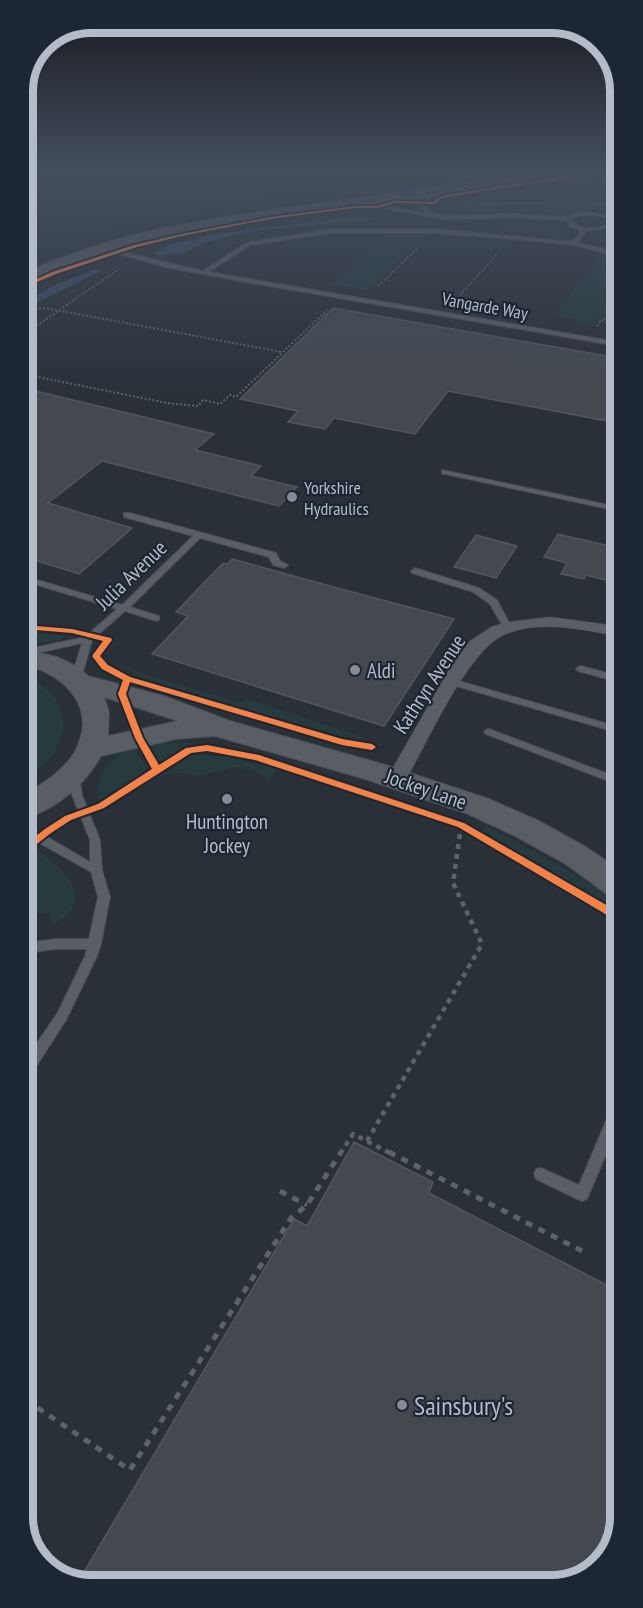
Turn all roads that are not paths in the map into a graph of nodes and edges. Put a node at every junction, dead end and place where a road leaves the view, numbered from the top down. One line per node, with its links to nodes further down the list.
1 (77, 245): 7 (street)
2 (117, 245): 5 (street)
3 (246, 245): 8 (lane)
4 (580, 245): 6 (lane)
5 (100, 250): 8 (lane, Vangarde Way); 9 (street)
6 (610, 252)
7 (33, 260)
8 (205, 272): 10 (lane, Vangarde Way)
9 (33, 276)
10 (610, 343)
11 (445, 472): 12 (lane)
12 (610, 507)
13 (127, 515): 15 (lane)
14 (195, 525): 15 (lane)
15 (187, 532): 16 (lane)
16 (198, 536): 17 (lane); 20 (lane, Julia Avenue)
17 (284, 565)
18 (415, 571): 22 (lane)
19 (33, 581): 20 (lane)
20 (125, 608): 21 (lane); 24 (lane, Julia Avenue)
21 (156, 618)
22 (508, 628): 23 (street, Kathryn Avenue); 30 (street, Kathryn Avenue)
23 (610, 629)
24 (88, 639): 25 (lane, Julia Avenue); 29 (lane, Julia Avenue)
25 (33, 653)
26 (33, 658): 29 (street)
27 (581, 669): 28 (lane)
28 (610, 677)
29 (79, 681): 31 (street, Jockey Lane); 34 (street)
30 (452, 682): 32 (lane); 36 (street, Kathryn Avenue)
31 (217, 727): 34 (street, Jockey Lane); 36 (street, Jockey Lane)
32 (610, 727)
33 (489, 732): 37 (lane)
34 (91, 749): 35 (street)
35 (74, 774): 38 (street); 40 (lane)
36 (397, 778): 41 (street, Jockey Lane)
37 (610, 779)
38 (33, 803)
39 (33, 835): 40 (lane)
40 (96, 870): 42 (lane)
41 (610, 879)
42 (95, 944): 43 (lane); 44 (lane)
43 (33, 947)
44 (33, 1060)
45 (610, 1129): 46 (lane)
46 (541, 1174)

